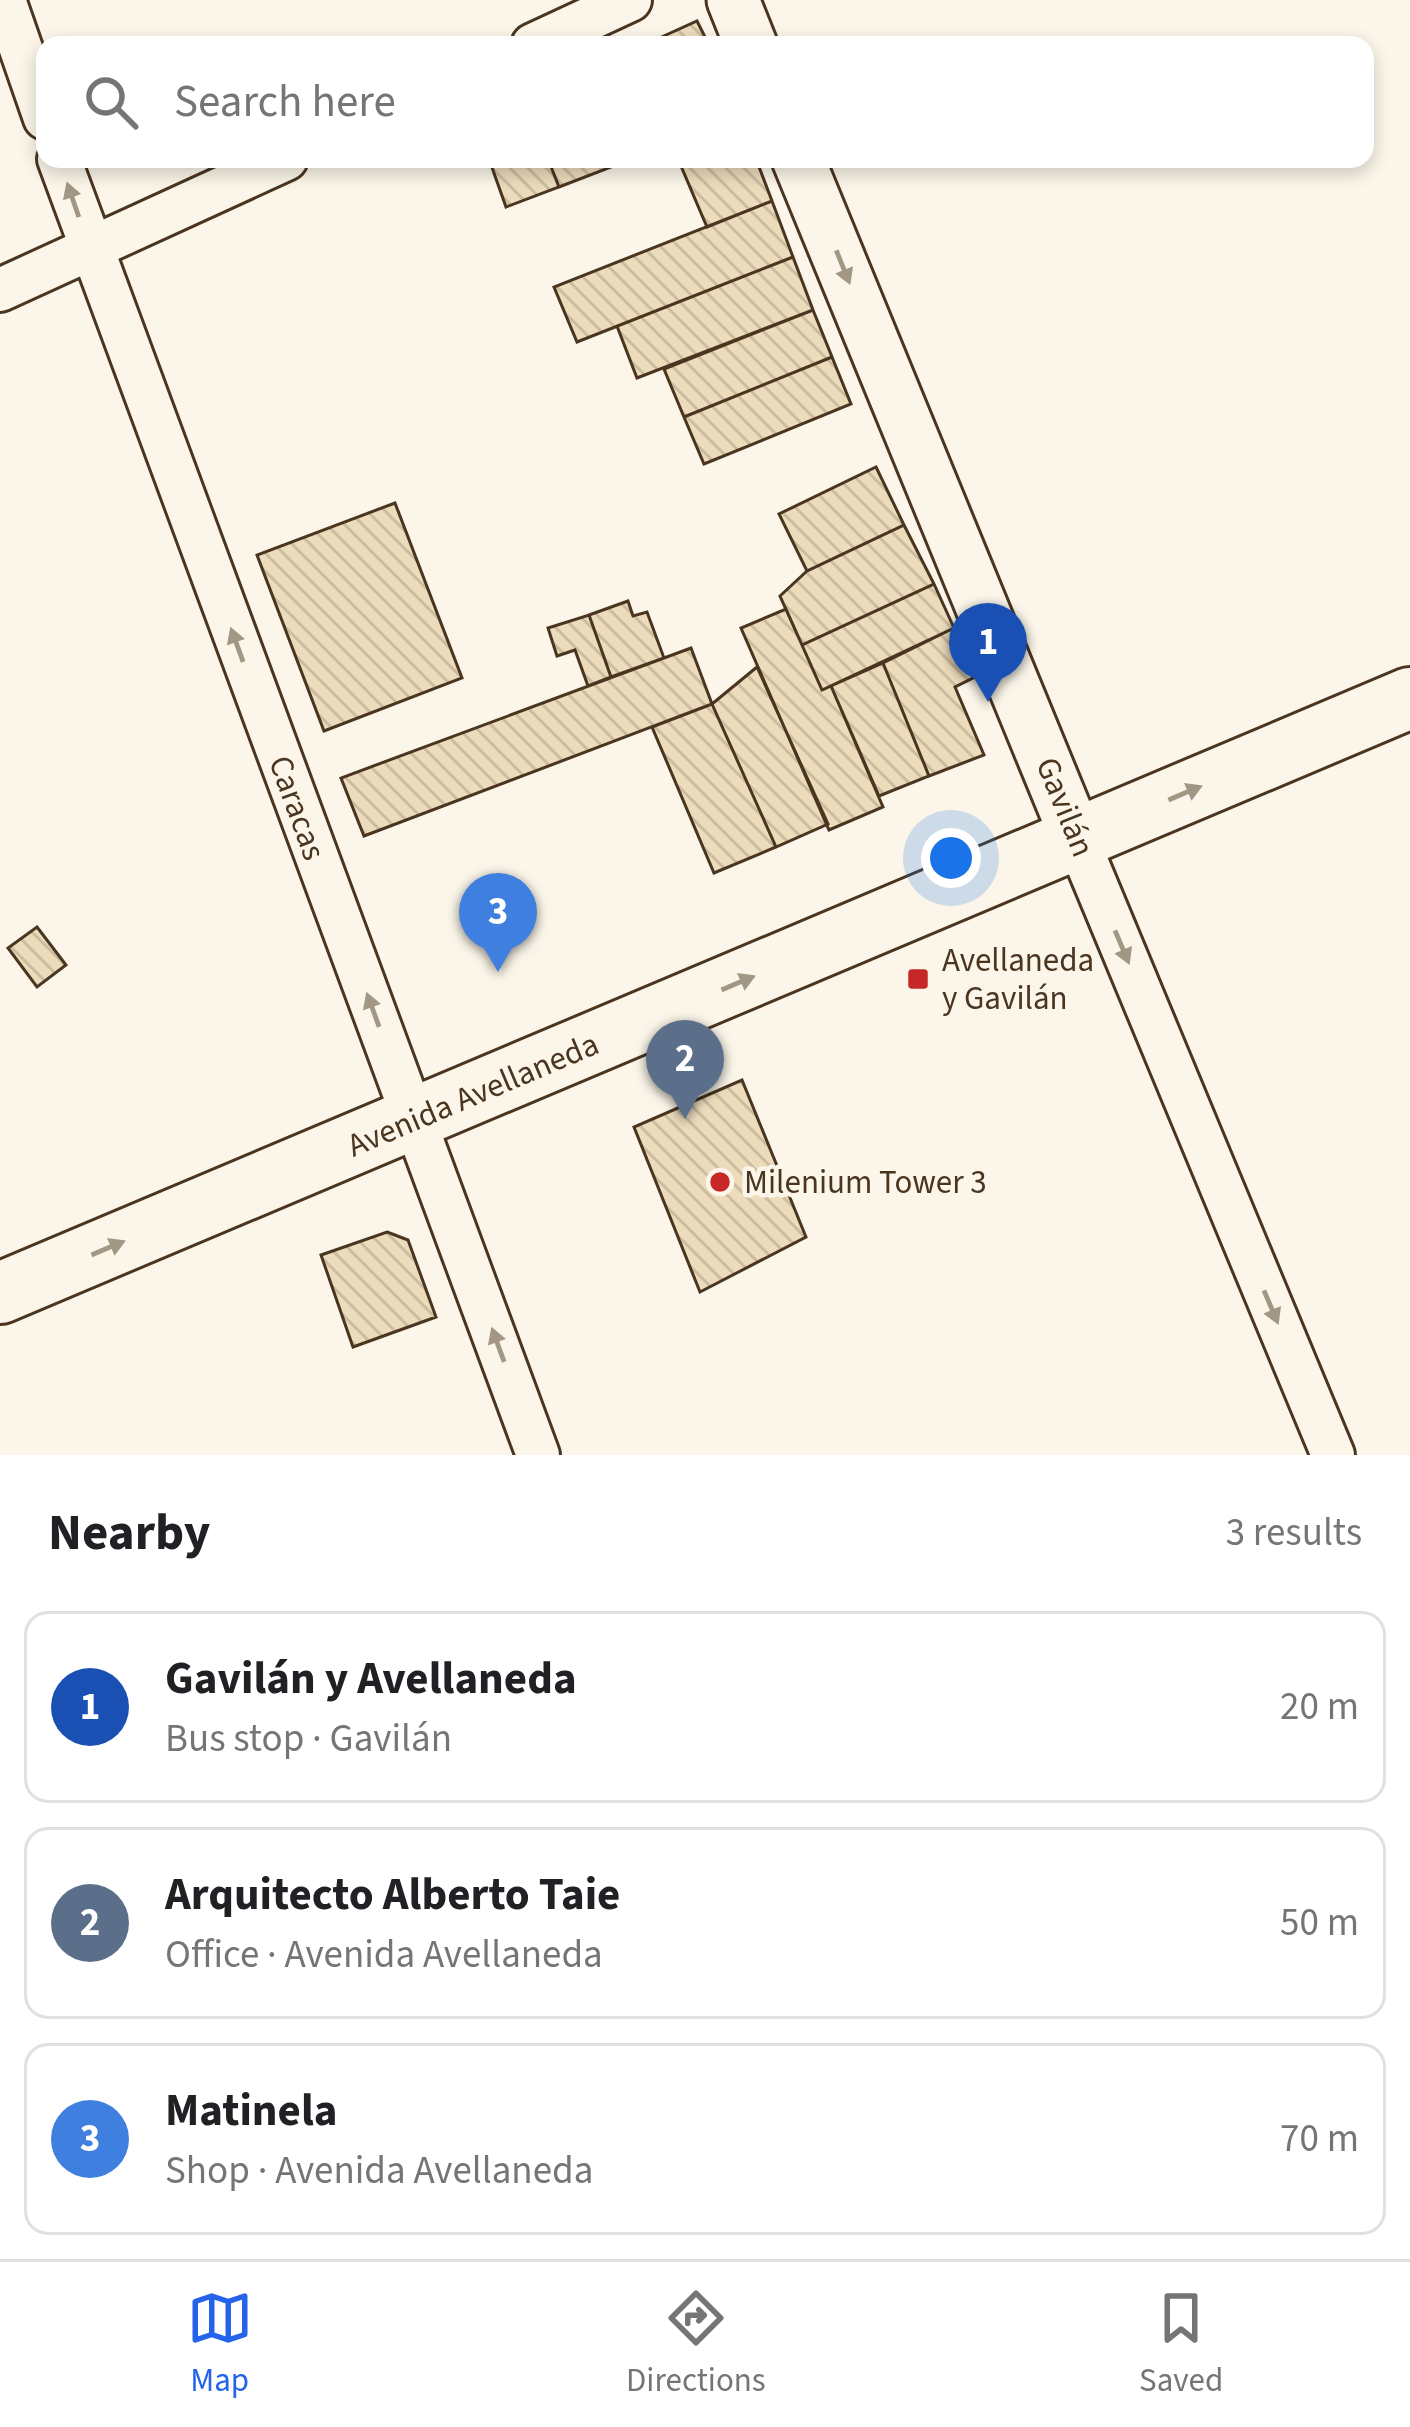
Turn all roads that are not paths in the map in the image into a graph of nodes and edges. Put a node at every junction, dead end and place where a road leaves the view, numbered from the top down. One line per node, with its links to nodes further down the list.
1 (4, 0): 6 (street)
2 (630, 0): 4 (street)
3 (733, 0): 5 (street)
4 (552, 36)
5 (747, 36)
6 (36, 92)
7 (62, 168): 10 (street, Caracas, one-way to 7)
8 (266, 168): 10 (street)
9 (802, 168): 13 (street, Gavilán, one-way to 13)
10 (91, 249): 11 (street); 14 (street, Caracas, one-way to 10)
11 (0, 290)
12 (1410, 698): 13 (main road, Avenida Avellaneda, one-way to 12)
13 (1077, 839): 14 (main road, Avenida Avellaneda, one-way to 13); 17 (street, Gavilán, one-way to 17)
14 (413, 1120): 15 (main road, Avenida Avellaneda, one-way to 14); 16 (street, Caracas, one-way to 14)
15 (0, 1294)
16 (538, 1455)
17 (1333, 1455)

